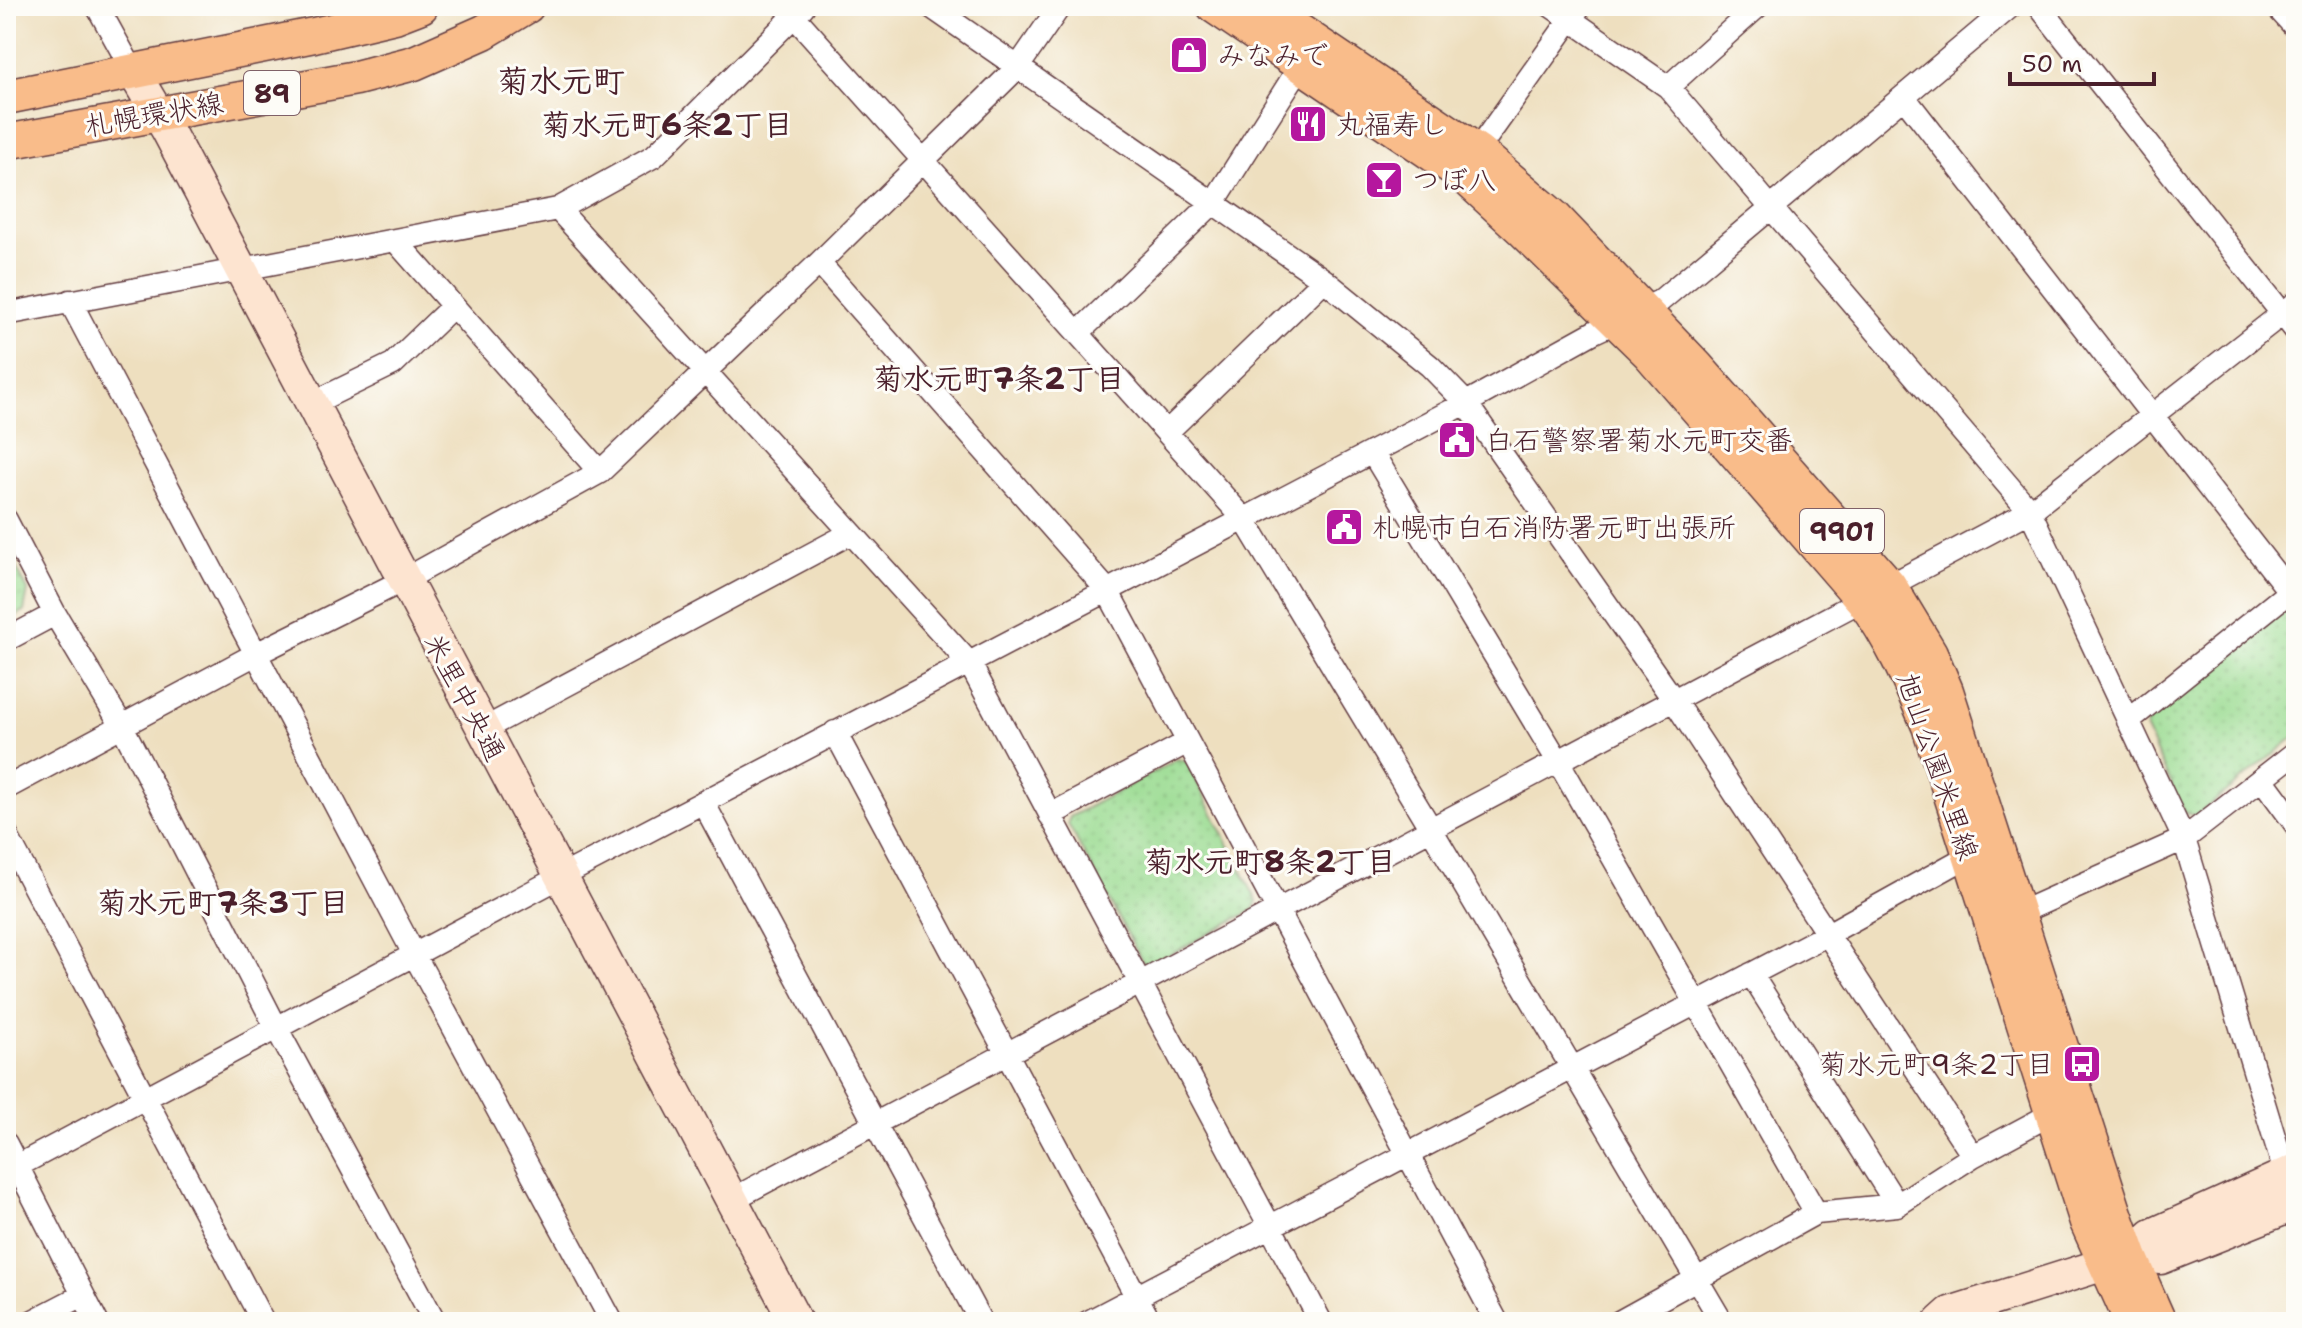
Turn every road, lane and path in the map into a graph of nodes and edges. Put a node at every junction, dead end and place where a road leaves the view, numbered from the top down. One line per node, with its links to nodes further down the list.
1 (97, 6): 18 (street)
2 (421, 6): 18 (main road, 札幌環状線 / 89)
3 (527, 6): 22 (main road, 札幌環状線 / 89)
4 (930, 6): 17 (street)
5 (1060, 6): 17 (street)
6 (1214, 6): 16 (main road, 旭山公園米里線 / 9901)
7 (1262, 6): 24 (main road, 旭山公園米里線 / 9901)
8 (1551, 6): 14 (street)
9 (1758, 6): 19 (street)
10 (2011, 6): 21 (street)
11 (2039, 6): 37 (street)
12 (2276, 6): 15 (street)
13 (794, 9): 25 (street); 27 (street)
14 (1575, 13): 19 (street); 24 (street)
15 (2296, 28)
16 (1301, 65): 26 (street); 36 (main road, 旭山公園米里線 / 9901)
17 (1018, 67): 25 (street); 26 (street)
18 (134, 73): 20 (main road, 札幌環状線 / 89); 22 (street, 米里中央通)
19 (1668, 87): 28 (street)
20 (6, 97)
21 (1904, 97): 28 (street); 42 (street)
22 (157, 114): 23 (main road, 札幌環状線 / 89); 31 (street, 米里中央通)
23 (6, 142)
24 (1477, 151): 36 (main road, 旭山公園米里線 / 9901)
25 (924, 162): 30 (street); 38 (street)
26 (1214, 202): 32 (street); 38 (street)
27 (558, 209): 29 (street); 39 (street)
28 (1770, 209): 36 (street); 46 (street)
29 (395, 240): 31 (street); 34 (street)
30 (819, 263): 39 (street); 51 (street)
31 (240, 271): 33 (street); 41 (street, 米里中央通)
32 (1324, 280): 40 (street); 43 (street)
33 (70, 301): 35 (street); 56 (street)
34 (452, 307): 41 (street); 45 (street)
35 (6, 314)
36 (1630, 316): 40 (street); 52 (main road, 旭山公園米里線 / 9901)
37 (2291, 316): 42 (street)
38 (1079, 332): 43 (street)
39 (707, 371): 45 (street); 49 (street)
40 (1466, 403): 44 (street); 58 (street)
41 (311, 404): 50 (street, 米里中央通)
42 (2152, 416): 46 (street); 53 (street)
43 (1168, 431): 47 (street)
44 (1372, 452): 47 (street); 65 (street)
45 (600, 472): 50 (street)
46 (2030, 511): 52 (street); 59 (street)
47 (1244, 519): 51 (street); 71 (street)
48 (6, 520): 54 (street)
49 (851, 533): 57 (street); 61 (street)
50 (404, 580): 56 (street); 61 (street, 米里中央通)
51 (1107, 590): 57 (street); 63 (street)
52 (1876, 592): 58 (street); 74 (main road, 旭山公園米里線 / 9901); 77 (main road, 旭山公園米里線 / 9901)
53 (2293, 596): 59 (street)
54 (55, 614): 55 (street); 60 (street)
55 (6, 640)
56 (256, 654): 60 (street); 79 (street)
57 (970, 664): 62 (street); 69 (street)
58 (1673, 699): 65 (street); 78 (street)
59 (2128, 721): 73 (street)
60 (122, 726): 67 (street); 83 (street)
61 (482, 730): 75 (street, 米里中央通)
62 (835, 732): 68 (street); 84 (street)
63 (1188, 742): 69 (street); 76 (street)
64 (2296, 752): 66 (street)
65 (1558, 761): 71 (street); 82 (street)
66 (2262, 779): 70 (street); 73 (street)
67 (6, 788)
68 (703, 802): 75 (street); 88 (street)
69 (1050, 815): 81 (street)
70 (2296, 825)
71 (1431, 829): 76 (street); 85 (street)
72 (6, 834): 86 (street)
73 (2184, 839): 77 (street); 93 (street)
74 (1970, 855): 77 (main road, 旭山公園米里線 / 9901); 78 (street)
75 (562, 876): 79 (street); 94 (street, 米里中央通)
76 (1276, 911): 81 (street); 90 (street)
77 (2006, 919): 87 (main road, 旭山公園米里線 / 9901); 98 (main road, 旭山公園米里線 / 9901)
78 (1826, 935): 80 (street); 91 (street)
79 (415, 956): 83 (street); 107 (street)
80 (1751, 974): 82 (street); 95 (street)
81 (1139, 984): 84 (street); 97 (street)
82 (1695, 1003): 85 (street); 96 (street)
83 (277, 1029): 86 (street); 106 (street)
84 (1007, 1052): 88 (street); 101 (street)
85 (1572, 1067): 90 (street); 99 (street)
86 (144, 1100): 92 (street); 105 (street)
87 (2053, 1113): 91 (street); 98 (main road, 旭山公園米里線 / 9901)
88 (874, 1124): 94 (street); 108 (street)
89 (6, 1144): 92 (street)
90 (1408, 1155): 97 (street); 112 (street)
91 (1973, 1156): 95 (street)
92 (12, 1169): 100 (street)
93 (2293, 1183): 98 (street)
94 (733, 1199): 102 (street, 米里中央通)
95 (1897, 1205): 96 (street)
96 (1816, 1213): 99 (street)
97 (1272, 1226): 101 (street); 111 (street)
98 (2118, 1260): 115 (street); 116 (main road, 旭山公園米里線 / 9901); 117 (main road, 旭山公園米里線 / 9901)
99 (1696, 1280): 113 (street); 114 (street)
100 (83, 1295): 103 (street); 104 (street)
101 (1137, 1296): 109 (street); 110 (street)
102 (788, 1319)
103 (31, 1322)
104 (97, 1322)
105 (263, 1322)
106 (435, 1322)
107 (612, 1322)
108 (981, 1322)
109 (1088, 1322)
110 (1150, 1322)
111 (1321, 1322)
112 (1497, 1322)
113 (1619, 1322)
114 (1722, 1322)
115 (1940, 1322)
116 (2132, 1322)
117 (2159, 1322)

